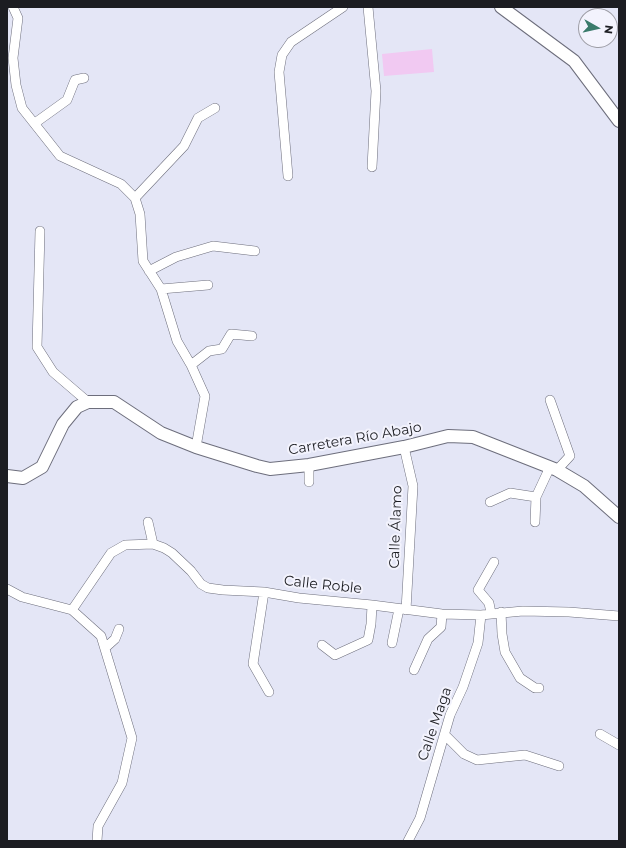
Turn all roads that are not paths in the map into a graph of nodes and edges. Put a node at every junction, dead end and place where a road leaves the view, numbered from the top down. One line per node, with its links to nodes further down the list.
1 (13, 7): 8 (street)
2 (342, 7): 10 (street)
3 (368, 7): 9 (street)
4 (502, 7): 7 (street)
5 (84, 78): 8 (street)
6 (215, 108): 11 (street)
7 (619, 121)
8 (35, 123): 11 (street)
9 (372, 167)
10 (288, 176)
11 (135, 198): 14 (street)
12 (40, 231): 20 (street)
13 (255, 251): 14 (street)
14 (149, 271): 16 (street)
15 (208, 285): 16 (street)
16 (161, 289): 18 (street)
17 (252, 336): 18 (street)
18 (191, 365): 21 (street)
19 (550, 400): 24 (street)
20 (88, 402): 21 (street, Carretera Río Abajo); 25 (street)
21 (196, 447): 23 (street, Carretera Río Abajo)
22 (404, 447): 23 (street, Carretera Río Abajo); 24 (street, Carretera Río Abajo); 38 (street, Calle Álamo)
23 (309, 465): 26 (street)
24 (554, 468): 27 (street); 29 (street, Carretera Río Abajo)
25 (7, 476)
26 (309, 482)
27 (536, 497): 28 (street); 31 (street)
28 (490, 502)
29 (619, 517)
30 (148, 522): 32 (street)
31 (534, 522)
32 (153, 544): 35 (street, Calle Roble); 37 (street, Calle Roble)
33 (494, 562): 40 (street)
34 (7, 589): 37 (street)
35 (264, 592): 36 (street, Calle Roble); 50 (street)
36 (372, 605): 38 (street, Calle Roble); 46 (street)
37 (72, 610): 47 (street)
38 (403, 610): 41 (street, Calle Roble); 45 (street, Calle Álamo)
39 (501, 612): 40 (street, Calle Roble); 43 (street, Calle Roble); 49 (street)
40 (491, 613): 42 (street, Calle Roble)
41 (442, 614): 42 (street, Calle Roble); 48 (street)
42 (481, 615): 52 (street, Calle Maga)
43 (619, 616)
44 (119, 629): 47 (street)
45 (392, 642)
46 (322, 645)
47 (105, 648): 55 (street)
48 (414, 670)
49 (539, 688)
50 (269, 692)
51 (600, 734): 53 (street)
52 (445, 735): 54 (street); 56 (street, Calle Maga)
53 (619, 745)
54 (559, 766)
55 (97, 841)
56 (408, 841)

